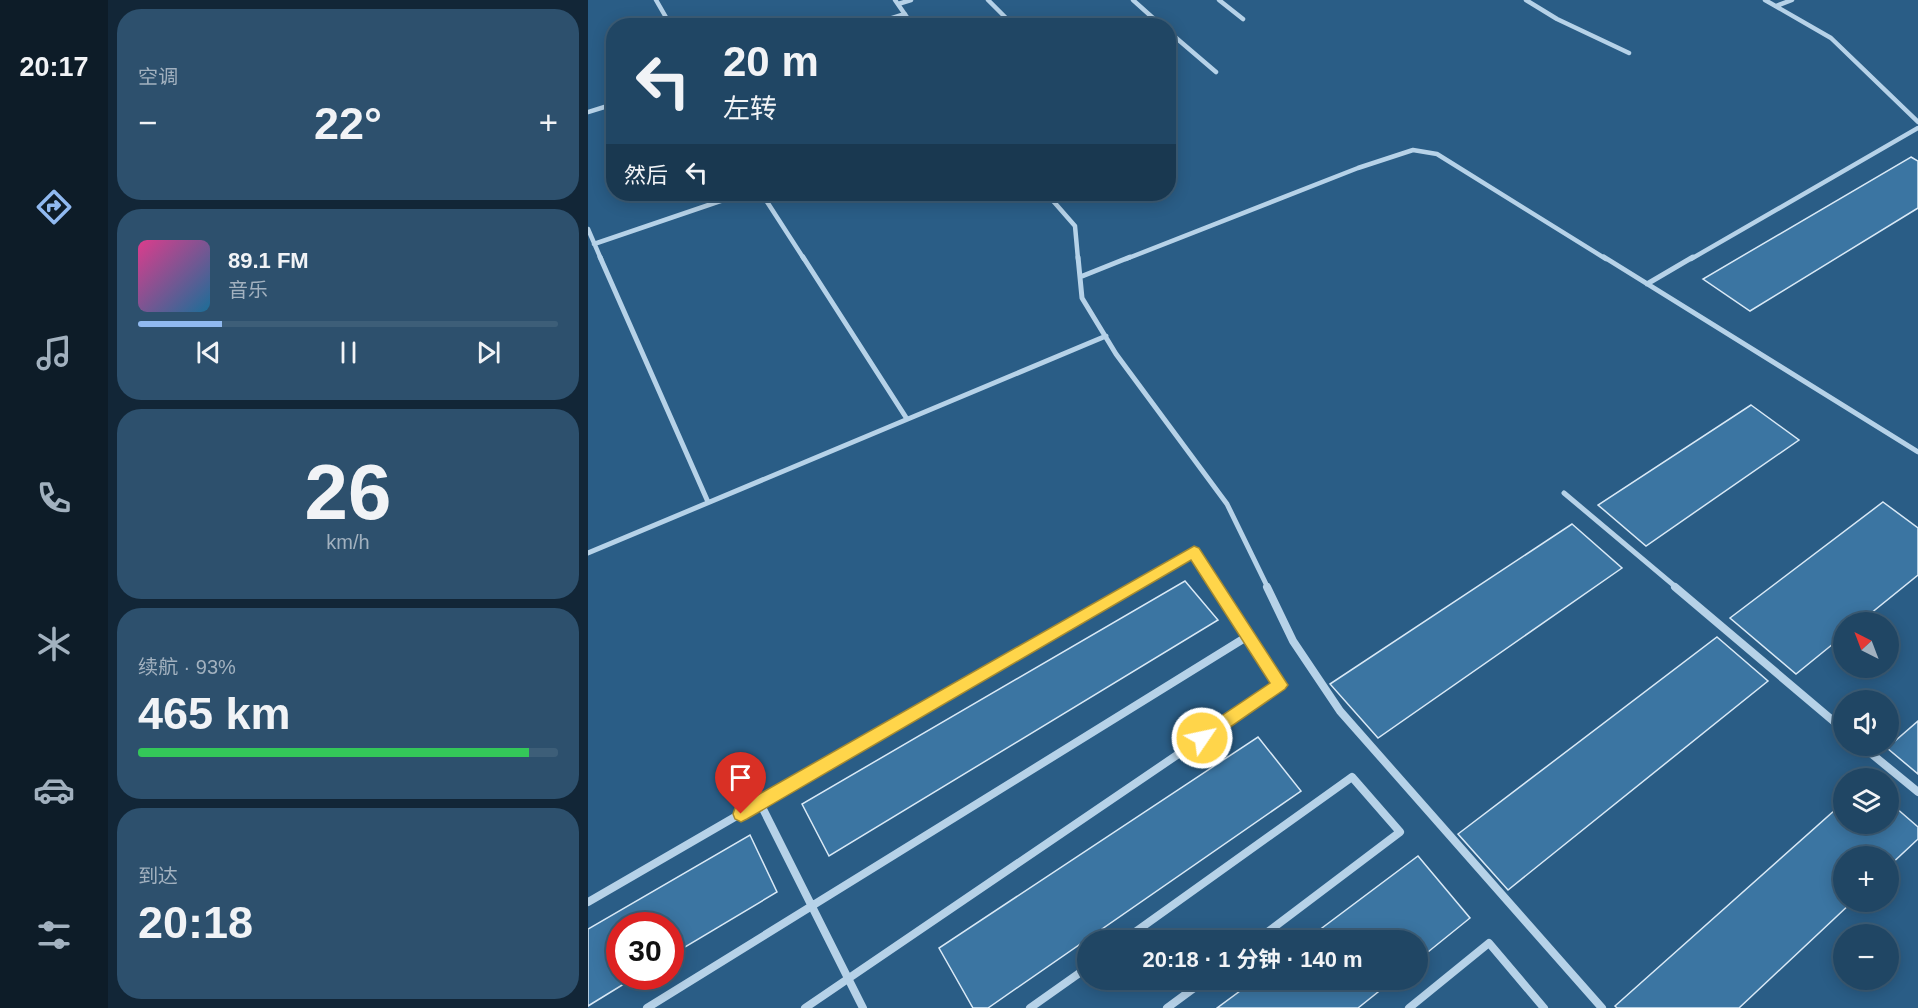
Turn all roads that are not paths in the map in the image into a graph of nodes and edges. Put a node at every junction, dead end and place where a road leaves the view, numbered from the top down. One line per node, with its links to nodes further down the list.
1 (656, 0): 12 (street)
2 (911, 0): 9 (street)
3 (988, 0): 15 (street)
4 (1134, 0): 16 (street)
5 (1219, 0): 17 (street)
6 (1526, 0): 19 (street)
7 (1765, 0): 10 (street)
8 (1792, 0): 10 (street)
9 (896, 2): 11 (street)
10 (1776, 6): 23 (street)
11 (905, 14): 13 (street); 14 (street)
12 (666, 18)
13 (892, 18)
14 (908, 18)
15 (1006, 18)
16 (1153, 18)
17 (1243, 19)
18 (1176, 38): 20 (street)
19 (1629, 53)
20 (1216, 72)
21 (606, 106): 22 (street)
22 (588, 112)
23 (1918, 122)
24 (1918, 128): 31 (street)
25 (720, 201): 29 (street)
26 (767, 201): 33 (street)
27 (1053, 201): 30 (street)
28 (588, 229): 29 (street)
29 (594, 244): 36 (street)
30 (1080, 278): 31 (street); 32 (street)
31 (1647, 284): 34 (street)
32 (1106, 336): 33 (street); 57 (street)
33 (907, 419): 36 (street)
34 (1918, 452)
35 (1564, 494): 39 (street)
36 (708, 502): 37 (street)
37 (588, 553)
38 (1248, 636): 42 (street); 44 (street); 48 (street)
39 (1833, 721)
40 (1874, 756): 41 (street)
41 (1918, 792)
42 (760, 803): 43 (street); 44 (street)
43 (588, 902)
44 (812, 906): 48 (street); 50 (street)
45 (1138, 930): 46 (street)
46 (1270, 930)
47 (1077, 975): 53 (street)
48 (849, 979): 51 (street); 52 (street)
49 (1191, 990): 54 (street)
50 (647, 1008)
51 (805, 1008)
52 (863, 1008)
53 (1030, 1008)
54 (1167, 1008)
55 (1409, 1008): 56 (street)
56 (1544, 1008)
57 (1602, 1008)

